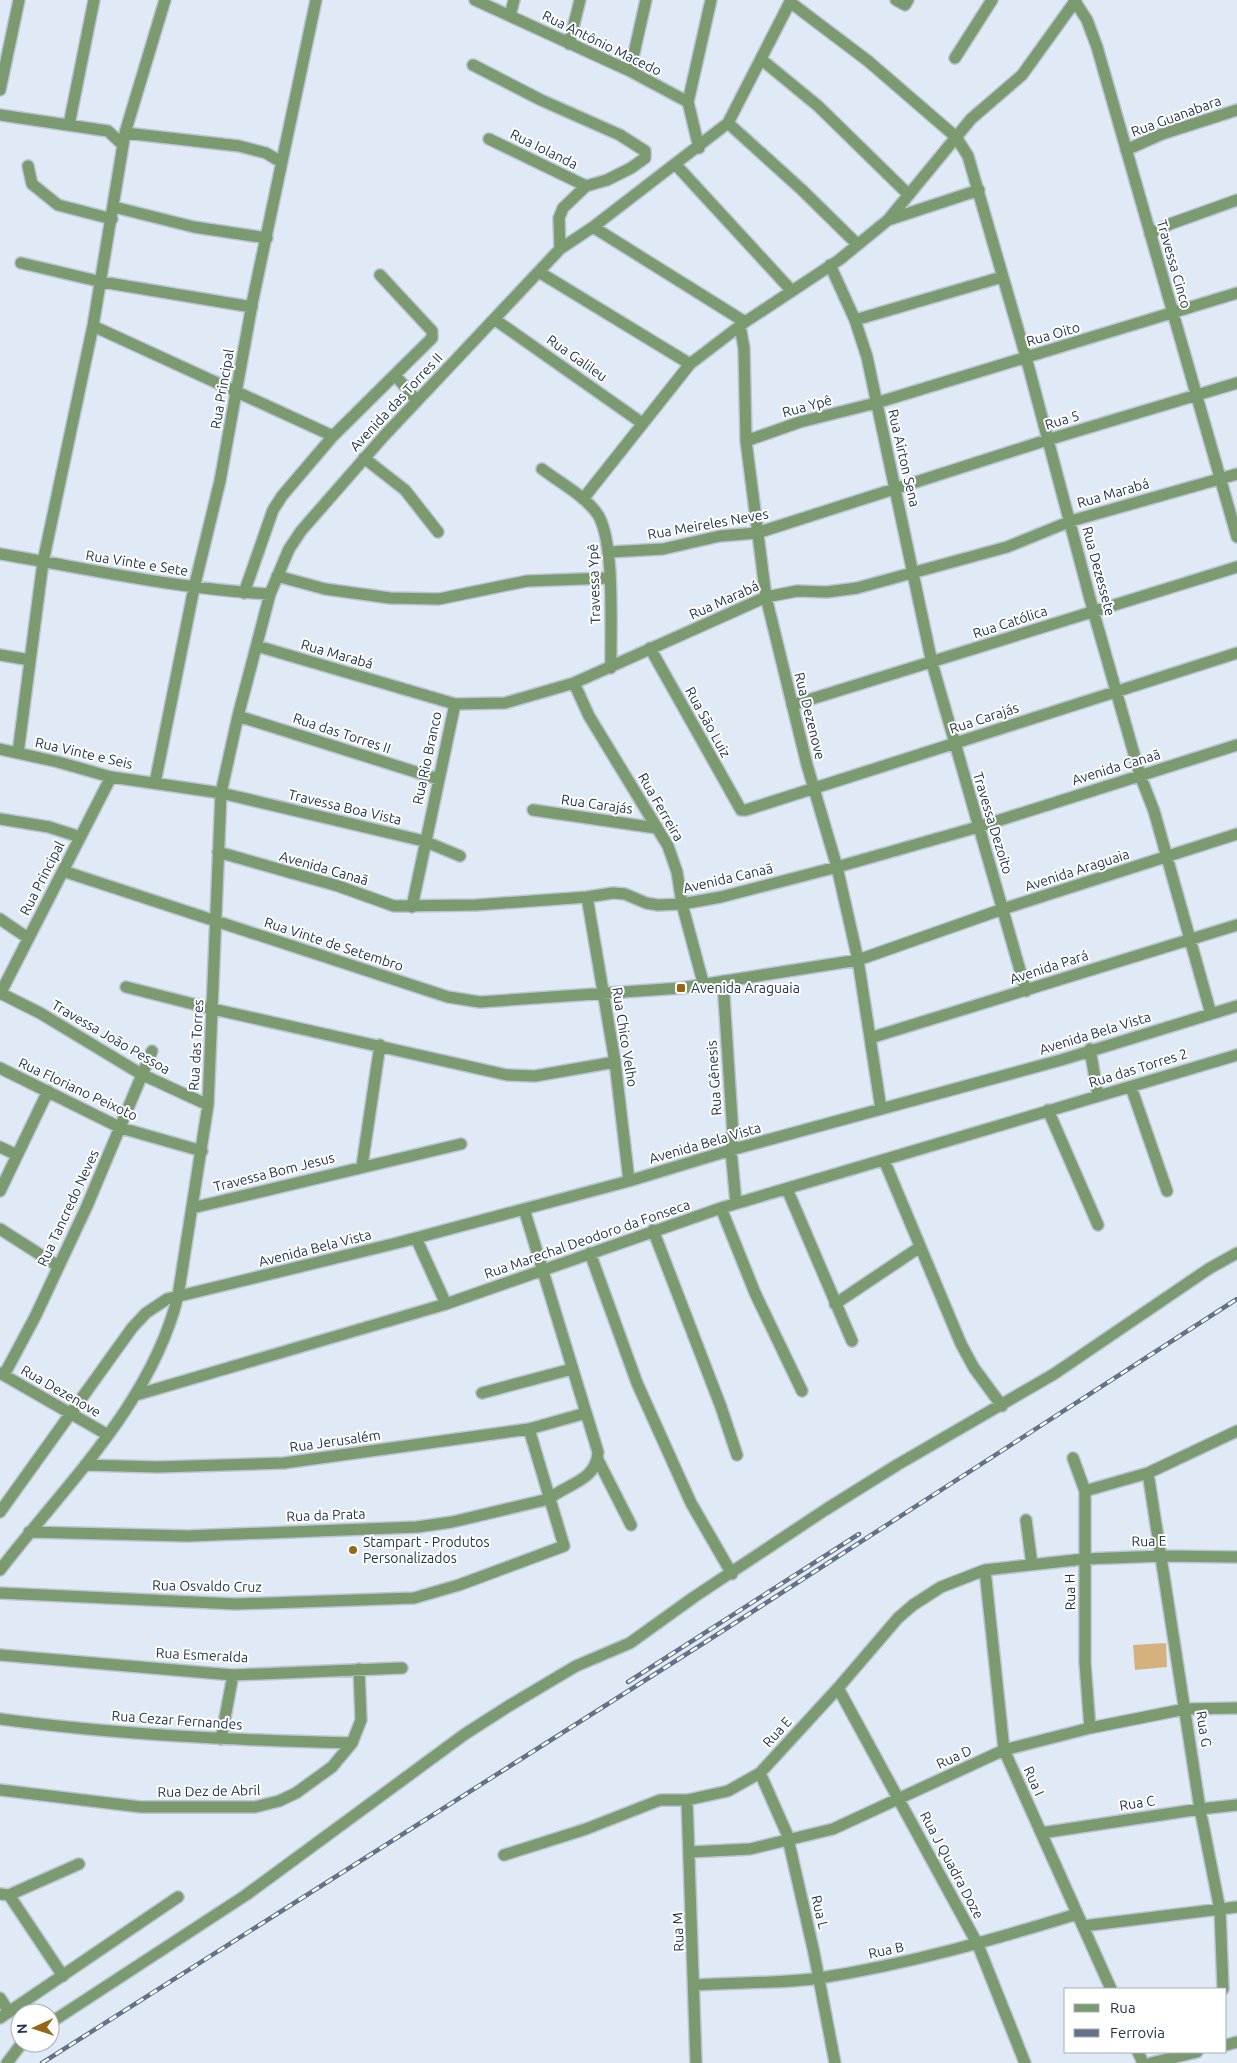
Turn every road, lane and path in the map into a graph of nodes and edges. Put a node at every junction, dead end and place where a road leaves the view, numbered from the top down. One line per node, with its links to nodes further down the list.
1 (19, 0): 21 (street)
2 (94, 0): 26 (street)
3 (165, 0): 28 (street)
4 (316, 0): 32 (street, Rua Principal)
5 (475, 0): 15 (street, Rua Antônio Macedo)
6 (514, 0): 15 (street)
7 (580, 0): 16 (street)
8 (646, 0): 20 (street)
9 (711, 0): 22 (street)
10 (896, 0): 11 (street)
11 (908, 0)
12 (992, 0): 17 (street)
13 (1075, 0): 27 (street); 31 (street, Travessa Cinco)
14 (790, 1): 18 (street); 27 (street, Rua Dezessete)
15 (510, 16): 16 (street, Rua Antônio Macedo)
16 (569, 44): 20 (street, Rua Antônio Macedo)
17 (955, 58)
18 (762, 60): 25 (street); 37 (street)
19 (473, 65): 35 (street)
20 (630, 71): 22 (street, Rua Antônio Macedo)
21 (0, 90)
22 (688, 102): 30 (street)
23 (1237, 110): 31 (street, Rua Guanabara)
24 (0, 115): 26 (street)
25 (728, 123): 30 (street, Avenida das Torres II); 44 (street)
26 (69, 125): 28 (street)
27 (956, 137): 36 (street, Rua Dezessete); 37 (street)
28 (124, 139): 32 (street); 39 (street)
29 (489, 139): 35 (street, Rua Iolanda)
30 (699, 148): 33 (street, Avenida das Torres II)
31 (1126, 150): 42 (street, Travessa Cinco)
32 (281, 162): 43 (street, Rua Principal)
33 (676, 165): 41 (street, Avenida das Torres II); 52 (street)
34 (28, 166): 39 (street)
35 (586, 186): 45 (street)
36 (979, 190): 40 (street); 50 (street, Rua Dezessete)
37 (909, 195): 40 (street)
38 (1237, 200): 42 (street)
39 (113, 213): 43 (street); 51 (street)
40 (888, 220): 44 (street)
41 (592, 228): 45 (street, Avenida das Torres II); 58 (street)
42 (1150, 234): 55 (street, Travessa Cinco)
43 (267, 238): 54 (street, Rua Principal)
44 (857, 244): 47 (street)
45 (560, 249): 48 (street, Avenida das Torres II)
46 (21, 263): 51 (street)
47 (830, 265): 52 (street); 57 (street, Rua Airton Sena)
48 (539, 272): 56 (street, Avenida das Torres II); 61 (street)
49 (380, 275): 62 (street)
50 (1002, 277): 57 (street); 60 (street, Rua Dezessete)
51 (102, 282): 54 (street); 59 (street)
52 (791, 290): 58 (street)
53 (1237, 293): 55 (street, Rua Oito)
54 (252, 307): 64 (street, Rua Principal)
55 (1172, 312): 60 (street, Rua Oito); 65 (street, Travessa Cinco)
56 (494, 319): 66 (street, Avenida das Torres II); 68 (street, Rua Galileu)
57 (855, 320): 67 (street, Rua Airton Sena)
58 (743, 324): 61 (street); 71 (street, Rua Dezenove)
59 (93, 326): 64 (street); 84 (street)
60 (1026, 357): 67 (street, Rua Oito); 70 (street, Rua Dezessete)
61 (690, 364): 68 (street)
62 (395, 375): 66 (street); 69 (street)
63 (1237, 383): 65 (street, Rua 5)
64 (238, 393): 69 (street); 89 (street, Rua Principal)
65 (1198, 395): 70 (street, Rua 5); 75 (street, Travessa Cinco)
66 (417, 401): 72 (street, Avenida das Torres II)
67 (876, 403): 71 (street, Rua Ypê); 76 (street, Rua Airton Sena)
68 (642, 423): 77 (street)
69 (333, 436): 90 (street)
70 (1047, 440): 76 (street, Rua 5); 78 (street, Rua Dezessete)
71 (746, 441): 80 (street, Rua Dezenove)
72 (364, 458): 79 (street); 87 (street, Avenida das Torres II)
73 (542, 469): 77 (street, Travessa Ypê)
74 (1237, 474): 75 (street, Rua Marabá)
75 (1221, 479): 78 (street, Rua Marabá); 81 (street, Travessa Cinco)
76 (896, 488): 80 (street, Rua Meireles Neves); 86 (street, Rua Airton Sena)
77 (583, 499): 82 (street, Travessa Ypê)
78 (1070, 521): 86 (street, Rua Marabá); 93 (street, Rua Dezessete)
79 (438, 532)
80 (757, 533): 82 (street, Rua Meireles Neves); 92 (street, Rua Dezenove)
81 (1237, 537)
82 (610, 552): 88 (street, Travessa Ypê)
83 (0, 554): 84 (street, Rua Vinte e Sete)
84 (43, 562): 89 (street, Rua Vinte e Sete); 98 (street)
85 (1237, 567): 93 (street, Rua Católica)
86 (912, 571): 92 (street, Rua Marabá); 99 (street, Rua Airton Sena)
87 (277, 576): 88 (street); 91 (street, Avenida das Torres II)
88 (609, 578): 100 (street, Travessa Ypê)
89 (194, 588): 90 (street, Rua Vinte e Sete); 113 (street, Rua Principal)
90 (244, 593): 91 (street, Rua Vinte e Sete)
91 (270, 594): 94 (street, Avenida das Torres II)
92 (766, 597): 95 (street, Rua Marabá); 104 (street, Rua Dezenove)
93 (1093, 610): 99 (street, Rua Católica); 102 (street, Rua Dezessete)
94 (257, 646): 103 (street, Rua Marabá); 105 (street, Avenida das Torres II)
95 (650, 648): 100 (street, Rua Marabá); 117 (street, Rua São Luiz)
96 (1237, 653): 102 (street, Rua Carajás)
97 (0, 655): 98 (street)
98 (30, 660): 109 (street)
99 (932, 663): 104 (street, Rua Católica); 106 (street, Travessa Dezoito)
100 (611, 668): 101 (street, Rua Marabá)
101 (574, 683): 103 (street, Rua Marabá); 120 (street, Rua Ferreira)
102 (1116, 692): 106 (street, Rua Carajás); 110 (street, Rua Dezessete)
103 (455, 704): 112 (street, Rua Rio Branco)
104 (792, 706): 114 (street, Rua Dezenove)
105 (238, 716): 112 (street, Rua das Torres II); 115 (street, Avenida das Torres II)
106 (953, 743): 114 (street, Rua Carajás); 119 (street, Travessa Dezoito)
107 (1237, 745): 110 (street, Avenida Canaã)
108 (0, 749): 109 (street, Rua Vinte e Seis)
109 (18, 753): 111 (street, Rua Vinte e Seis)
110 (1140, 775): 119 (street, Avenida Canaã); 126 (street, Rua Dezessete)
111 (111, 777): 113 (street, Rua Vinte e Seis); 122 (street, Rua Principal)
112 (438, 779): 123 (street, Rua Rio Branco)
113 (154, 783): 115 (street, Rua Vinte e Seis)
114 (814, 788): 117 (street, Rua Carajás); 127 (street, Rua Dezenove)
115 (221, 793): 123 (street, Travessa Boa Vista); 124 (street, Rua das Torres)
116 (533, 810): 120 (street, Rua Carajás)
117 (741, 810)
118 (0, 819): 122 (street)
119 (978, 827): 127 (street, Avenida Canaã); 132 (street, Travessa Dezoito)
120 (656, 828): 130 (street, Rua Ferreira)
121 (1237, 834): 126 (street, Avenida Araguaia)
122 (80, 837): 128 (street, Rua Principal)
123 (424, 841): 125 (street, Travessa Boa Vista); 131 (street, Rua Rio Branco)
124 (218, 852): 131 (street, Avenida Canaã); 134 (street, Rua das Torres)
125 (460, 856)
126 (1166, 858): 132 (street, Avenida Araguaia); 137 (street, Rua Dezessete)
127 (837, 867): 130 (street, Avenida Canaã); 138 (street, Rua Dezenove)
128 (63, 871): 134 (street, Rua Vinte de Setembro); 136 (street, Rua Principal)
129 (587, 897): 130 (street, Avenida Canaã); 131 (street, Avenida Canaã); 144 (street, Rua Chico Velho)
130 (682, 904): 140 (street, Rua Ferreira)
131 (412, 908)
132 (1003, 909): 138 (street, Avenida Araguaia); 142 (street, Travessa Dezoito)
133 (0, 918): 136 (street)
134 (215, 921): 144 (street, Rua Vinte de Setembro); 146 (street, Rua das Torres)
135 (1237, 925): 137 (street, Avenida Pará)
136 (28, 938): 143 (street, Rua Principal)
137 (1190, 940): 142 (street, Avenida Pará); 147 (street, Rua Dezessete)
138 (858, 960): 139 (street, Avenida Araguaia); 148 (street, Rua Dezenove)
139 (723, 981): 140 (street, Avenida Araguaia); 165 (street, Rua Gênesis)
140 (704, 986): 144 (street, Avenida Araguaia)
141 (126, 987): 146 (street)
142 (1026, 991): 148 (street, Avenida Pará)
143 (0, 993): 155 (street, Travessa João Pessoa)
144 (603, 994): 153 (street, Rua Chico Velho)
145 (1237, 1006): 147 (street, Avenida Bela Vista)
146 (213, 1009): 149 (street); 159 (street, Rua das Torres)
147 (1211, 1014): 150 (street, Avenida Bela Vista)
148 (870, 1038): 160 (street, Rua Dezenove)
149 (380, 1045): 153 (street); 169 (street)
150 (1090, 1049): 158 (street); 160 (street, Avenida Bela Vista)
151 (152, 1051): 155 (street, Rua Tancredo Neves)
152 (1237, 1055): 156 (street, Rua das Torres 2)
153 (615, 1062): 170 (street, Rua Chico Velho)
154 (0, 1068): 157 (street, Rua Floriano Peixoto)
155 (141, 1074): 159 (street, Travessa João Pessoa); 162 (street, Rua Tancredo Neves)
156 (1131, 1087): 158 (street, Rua das Torres 2); 173 (street)
157 (48, 1091): 162 (street, Rua Floriano Peixoto); 167 (street)
158 (1098, 1096): 161 (street, Rua das Torres 2)
159 (208, 1106): 166 (street, Rua das Torres)
160 (881, 1109): 165 (street, Avenida Bela Vista)
161 (1048, 1110): 168 (street, Rua Marechal Deodoro da Fonseca); 178 (street)
162 (121, 1128): 166 (street, Rua Floriano Peixoto); 185 (street, Rua Tancredo Neves)
163 (461, 1144): 169 (street, Travessa Bom Jesus)
164 (0, 1147): 167 (street)
165 (731, 1150): 170 (street, Avenida Bela Vista); 174 (street, Rua Gênesis)
166 (202, 1151): 175 (street, Rua das Torres)
167 (17, 1155): 172 (street)
168 (884, 1160): 171 (street, Rua Marechal Deodoro da Fonseca); 182 (street)
169 (362, 1166): 175 (street, Travessa Bom Jesus)
170 (629, 1181): 177 (street, Avenida Bela Vista)
171 (787, 1190): 174 (street, Rua Marechal Deodoro da Fonseca); 189 (street)
172 (0, 1191)
173 (1167, 1191)
174 (736, 1203): 176 (street, Rua Marechal Deodoro da Fonseca)
175 (192, 1208): 187 (street, Rua das Torres)
176 (721, 1208): 180 (street, Rua Marechal Deodoro da Fonseca); 193 (street)
177 (524, 1209): 181 (street, Avenida Bela Vista); 186 (street)
178 (1098, 1225)
179 (0, 1229): 185 (street)
180 (653, 1230): 183 (street, Rua Marechal Deodoro da Fonseca); 202 (street)
181 (416, 1238): 187 (street, Avenida Bela Vista); 188 (street)
182 (920, 1247): 189 (street); 196 (street)
183 (590, 1253): 186 (street, Rua Marechal Deodoro da Fonseca); 219 (street)
184 (1237, 1253): 196 (street)
185 (58, 1266): 192 (street, Rua Tancredo Neves)
186 (541, 1270): 188 (street, Rua Marechal Deodoro da Fonseca); 191 (street)
187 (178, 1296): 195 (street, Rua das Torres); 197 (street, Avenida Bela Vista)
188 (446, 1304): 195 (street, Rua Marechal Deodoro da Fonseca)
189 (835, 1304): 190 (street)
190 (852, 1341)
191 (572, 1369): 194 (street); 198 (street)
192 (2, 1374): 197 (street, Rua Dezenove)
193 (802, 1391)
194 (482, 1393)
195 (136, 1395): 201 (street, Rua das Torres)
196 (1002, 1406): 219 (street)
197 (70, 1413): 201 (street, Rua Dezenove); 209 (street, Avenida Bela Vista)
198 (586, 1413): 199 (street, Rua Jerusalém); 203 (street)
199 (529, 1428): 205 (street, Rua Jerusalém); 208 (street)
200 (1237, 1431): 206 (street)
201 (108, 1435): 205 (street, Rua das Torres)
202 (737, 1455)
203 (598, 1456): 208 (street, Rua da Prata); 211 (street)
204 (1073, 1458): 207 (street, Rua H)
205 (85, 1465): 212 (street, Rua das Torres)
206 (1148, 1473): 207 (street); 213 (street, Rua G)
207 (1085, 1491): 215 (street, Rua H)
208 (549, 1499): 212 (street, Rua da Prata); 220 (street, Rua Osvaldo Cruz)
209 (0, 1512)
210 (1026, 1520): 216 (street)
211 (631, 1525)
212 (29, 1532): 217 (street, Rua das Torres)
213 (1163, 1556): 214 (street, Rua E); 215 (street, Rua E); 227 (street, Rua G)
214 (1237, 1557)
215 (1084, 1558): 216 (street, Rua E); 229 (street, Rua H)
216 (1032, 1565): 218 (street, Rua E)
217 (0, 1570)
218 (985, 1570): 225 (street, Rua E); 232 (street, Rua I)
219 (732, 1574): 258 (street)
220 (0, 1593)
221 (0, 1655): 224 (street, Rua Esmeralda)
222 (359, 1668): 223 (street, Rua Esmeralda); 224 (street, Rua Esmeralda); 231 (street, Rua Dez de Abril)
223 (402, 1668)
224 (233, 1674): 230 (street)
225 (838, 1688): 233 (street, Rua E); 235 (street, Rua J Quadra Doze)
226 (1237, 1708): 227 (street, Rua D)
227 (1186, 1709): 229 (street, Rua D); 238 (street, Rua G)
228 (0, 1719): 230 (street, Rua Cezar Fernandes)
229 (1090, 1728): 232 (street, Rua D)
230 (221, 1739): 231 (street, Rua Cezar Fernandes)
231 (352, 1743): 234 (street, Rua Dez de Abril)
232 (1004, 1750): 235 (street, Rua D); 239 (street, Rua I)
233 (760, 1773): 236 (street, Rua E); 240 (street, Rua L)
234 (0, 1790)
235 (900, 1799): 240 (street, Rua D); 250 (street, Rua J Quadra Doze)
236 (687, 1800): 241 (street, Rua M); 242 (street, Rua E)
237 (1237, 1806): 238 (street, Rua C)
238 (1200, 1809): 239 (street, Rua C); 247 (street, Rua G)
239 (1041, 1834): 248 (street, Rua I)
240 (788, 1842): 241 (street, Rua D); 252 (street, Rua L)
241 (690, 1852): 253 (street, Rua M)
242 (504, 1855)
243 (79, 1864): 244 (street)
244 (4, 1895): 251 (street)
245 (178, 1897): 251 (street)
246 (1237, 1907): 247 (street)
247 (1220, 1910): 249 (street); 255 (street, Rua G)
248 (1077, 1914): 249 (street, Rua I); 250 (street, Rua B)
249 (1082, 1926): 254 (street, Rua I)
250 (978, 1944): 252 (street, Rua B); 262 (street, Rua J Quadra Doze)
251 (63, 1976): 257 (street)
252 (818, 1978): 253 (street, Rua B); 261 (street, Rua L)
253 (695, 1985): 260 (street, Rua M)
254 (1111, 1988)
255 (1223, 1988)
256 (0, 1998): 257 (street)
257 (5, 2015)
258 (60, 2016)
259 (1192, 2053): 263 (street)
260 (696, 2063)
261 (835, 2063)
262 (1025, 2063)
263 (1151, 2063)

